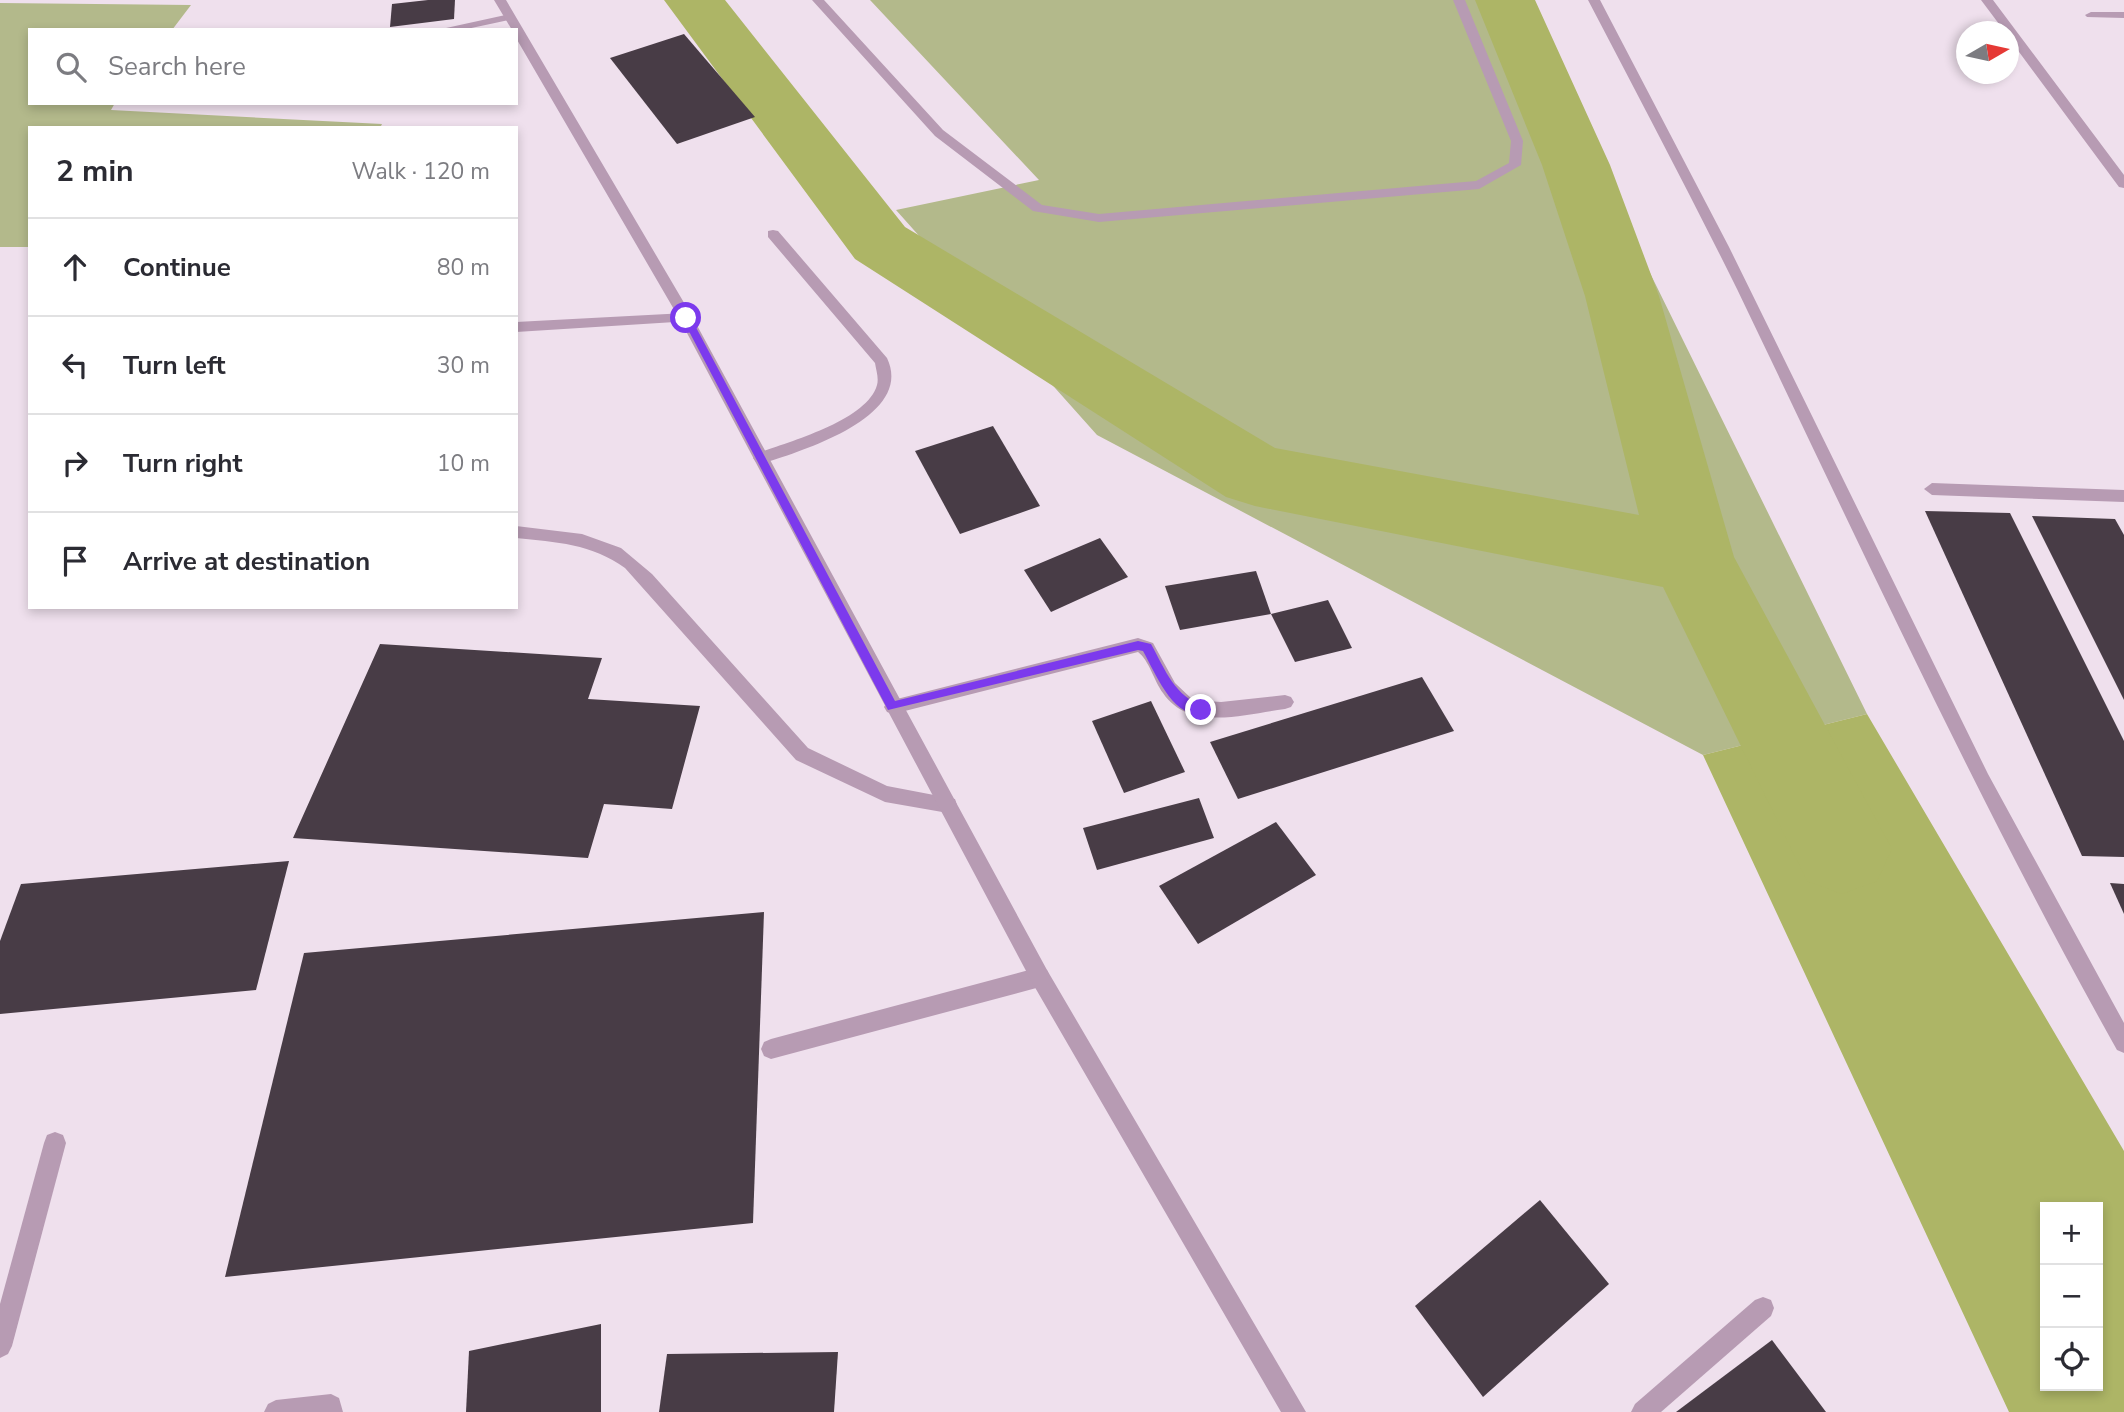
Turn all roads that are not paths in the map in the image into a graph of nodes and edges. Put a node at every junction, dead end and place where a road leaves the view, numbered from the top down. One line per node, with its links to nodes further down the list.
1 (500, 0): 8 (street)
2 (818, 0): 3 (street)
3 (1459, 0)
4 (1594, 0): 24 (street)
5 (1987, 0): 12 (street)
6 (2091, 15): 7 (street)
7 (2124, 15)
8 (510, 18): 9 (street); 10 (street)
9 (454, 28)
10 (516, 28)
11 (518, 32): 14 (street)
12 (2124, 184)
13 (773, 234): 16 (street)
14 (686, 318): 15 (street); 16 (street)
15 (518, 327)
16 (761, 458): 21 (street)
17 (1932, 489): 18 (street)
18 (2124, 496)
19 (518, 531): 22 (street)
20 (1285, 702): 21 (street)
21 (892, 707): 22 (street)
22 (948, 805): 23 (street)
23 (1040, 976): 25 (street); 31 (street)
24 (2124, 1043)
25 (771, 1049)
26 (55, 1143): 28 (street)
27 (1763, 1308): 32 (street)
28 (0, 1346)
29 (276, 1412): 30 (street)
30 (331, 1412)
31 (1294, 1412)
32 (1643, 1412)

